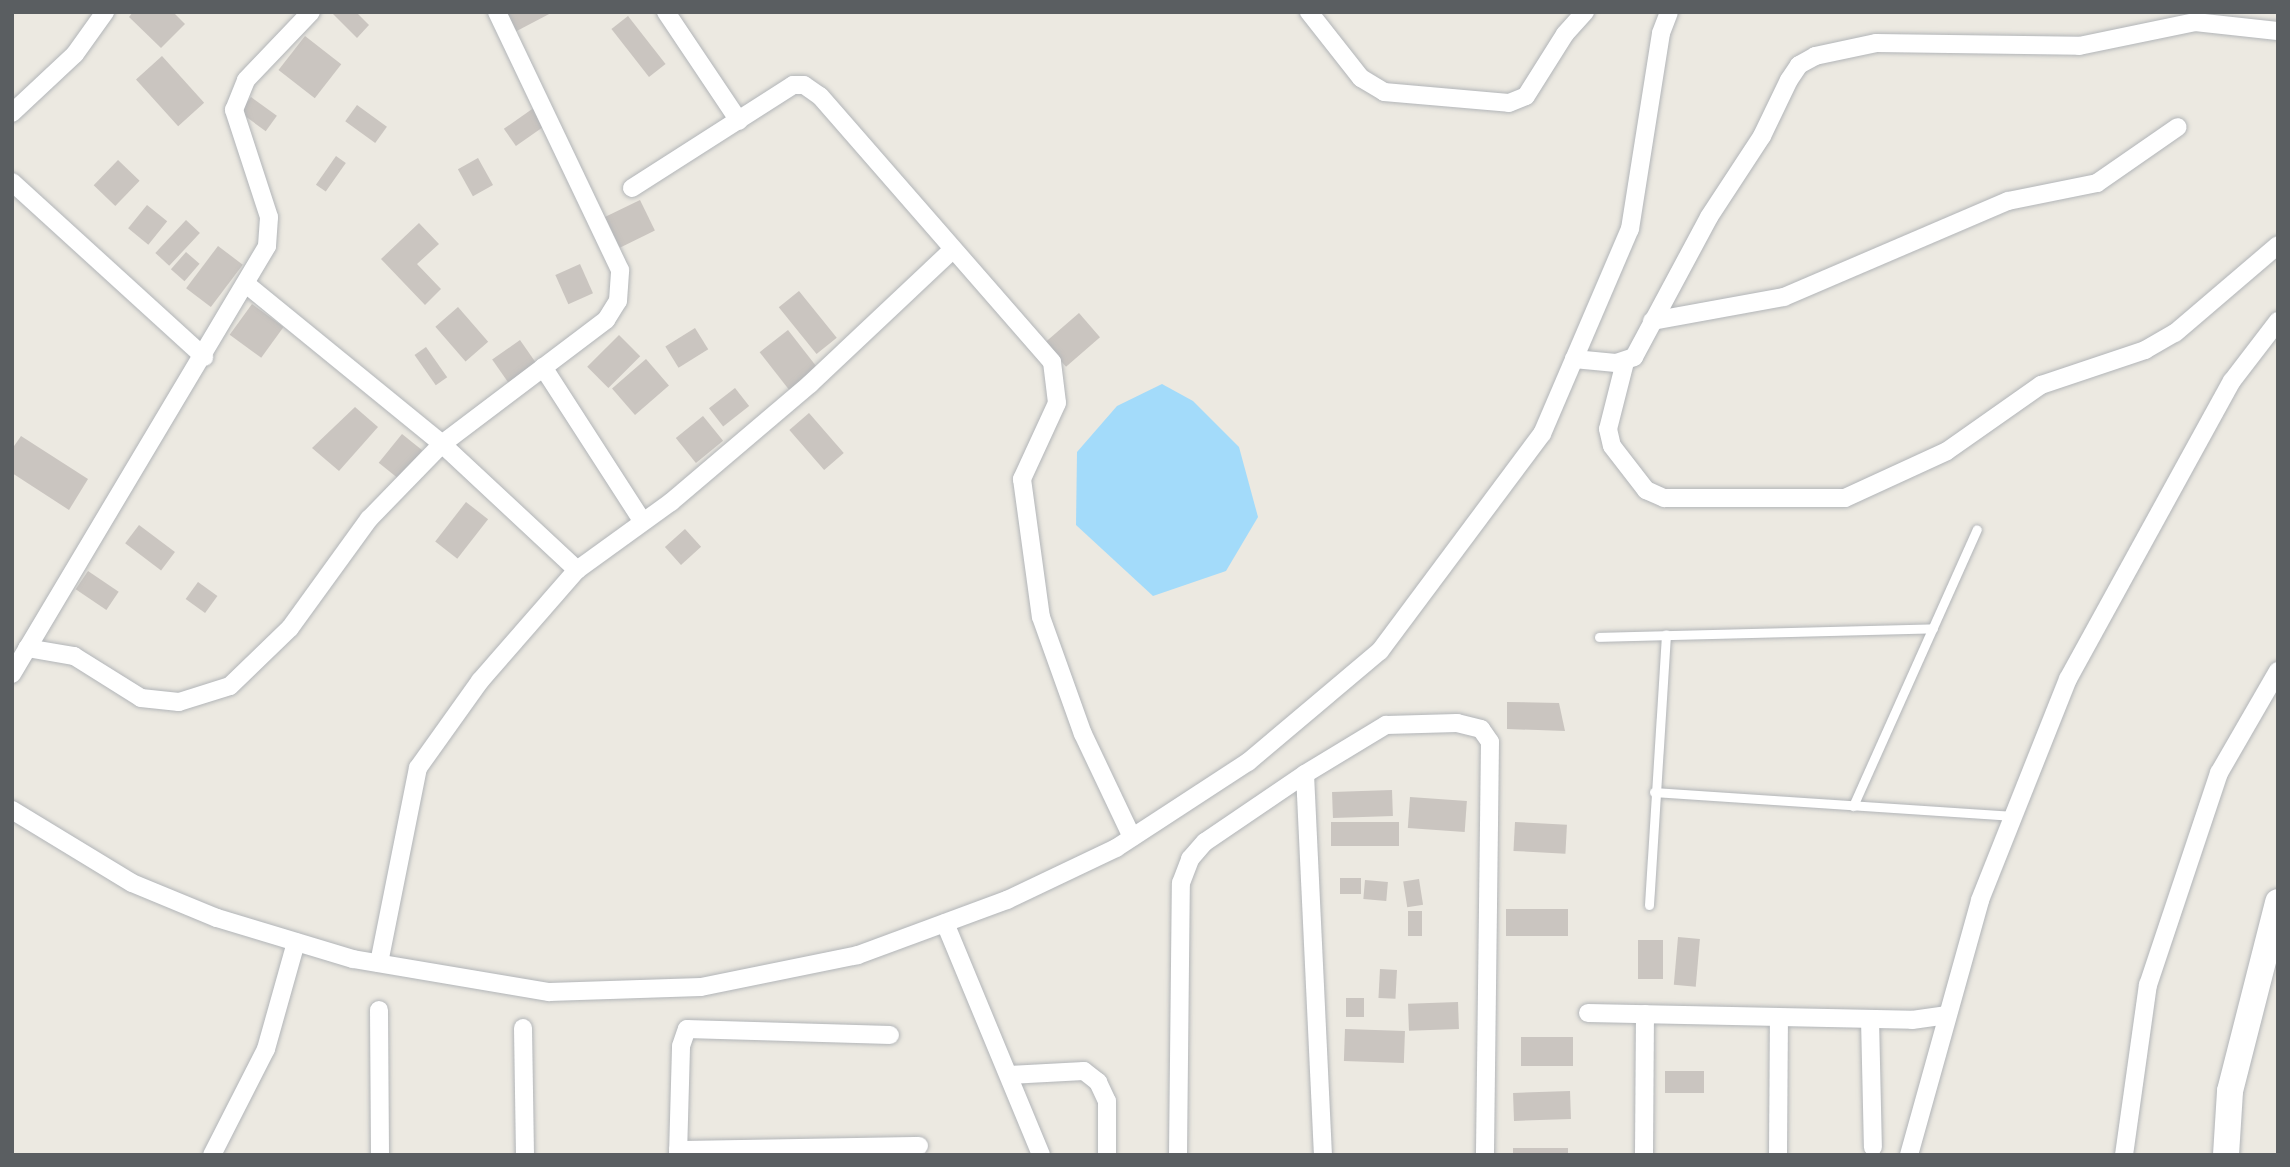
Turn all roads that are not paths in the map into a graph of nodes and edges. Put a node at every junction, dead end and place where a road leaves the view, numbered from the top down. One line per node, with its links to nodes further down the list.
1 (105, 12): 9 (street)
2 (311, 12): 16 (street)
3 (497, 12): 22 (street)
4 (666, 12): 10 (street)
5 (1309, 12): 6 (street)
6 (1586, 12)
7 (1670, 12): 20 (street)
8 (2278, 31): 17 (street)
9 (12, 113)
10 (739, 121): 13 (street); 15 (street)
11 (2178, 127): 17 (street)
12 (12, 182): 19 (street)
13 (632, 188)
14 (2278, 245): 21 (street)
15 (952, 250): 24 (street); 38 (street)
16 (246, 284): 19 (street); 23 (street)
17 (1652, 321): 21 (street)
18 (2278, 321): 37 (street)
19 (204, 357): 30 (street)
20 (1574, 359): 21 (street); 38 (street)
21 (1625, 362)
22 (543, 367): 23 (street); 24 (street)
23 (442, 444): 26 (street); 30 (street)
24 (643, 523): 26 (street)
25 (1977, 529): 27 (lane)
26 (577, 570): 43 (street)
27 (1933, 628): 28 (lane); 35 (lane)
28 (1666, 635): 29 (lane); 34 (lane)
29 (1599, 636)
30 (27, 648): 32 (street)
31 (2278, 671): 67 (street)
32 (12, 674)
33 (1305, 774): 61 (street); 62 (street); 63 (street)
34 (1654, 792): 35 (lane); 40 (lane)
35 (1853, 806): 37 (lane)
36 (12, 810): 42 (street)
37 (2013, 816): 47 (street)
38 (1132, 837): 41 (street)
39 (2278, 902): 68 (main road)
40 (1649, 905)
41 (945, 923): 43 (street); 52 (street)
42 (296, 942): 43 (street); 56 (street)
43 (379, 963)
44 (379, 1010): 57 (street)
45 (1588, 1013): 46 (street)
46 (1645, 1014): 48 (street); 64 (street)
47 (1946, 1015): 49 (street); 66 (street)
48 (1779, 1017): 49 (street); 65 (street)
49 (1870, 1019): 54 (street)
50 (523, 1028): 58 (street)
51 (890, 1035): 55 (street)
52 (1009, 1074): 59 (street); 60 (street)
53 (919, 1146): 55 (street)
54 (1873, 1147)
55 (678, 1152)
56 (212, 1155)
57 (380, 1155)
58 (525, 1155)
59 (1041, 1155)
60 (1107, 1155)
61 (1178, 1155)
62 (1323, 1155)
63 (1485, 1155)
64 (1644, 1155)
65 (1778, 1155)
66 (1909, 1155)
67 (2124, 1155)
68 (2226, 1155)

